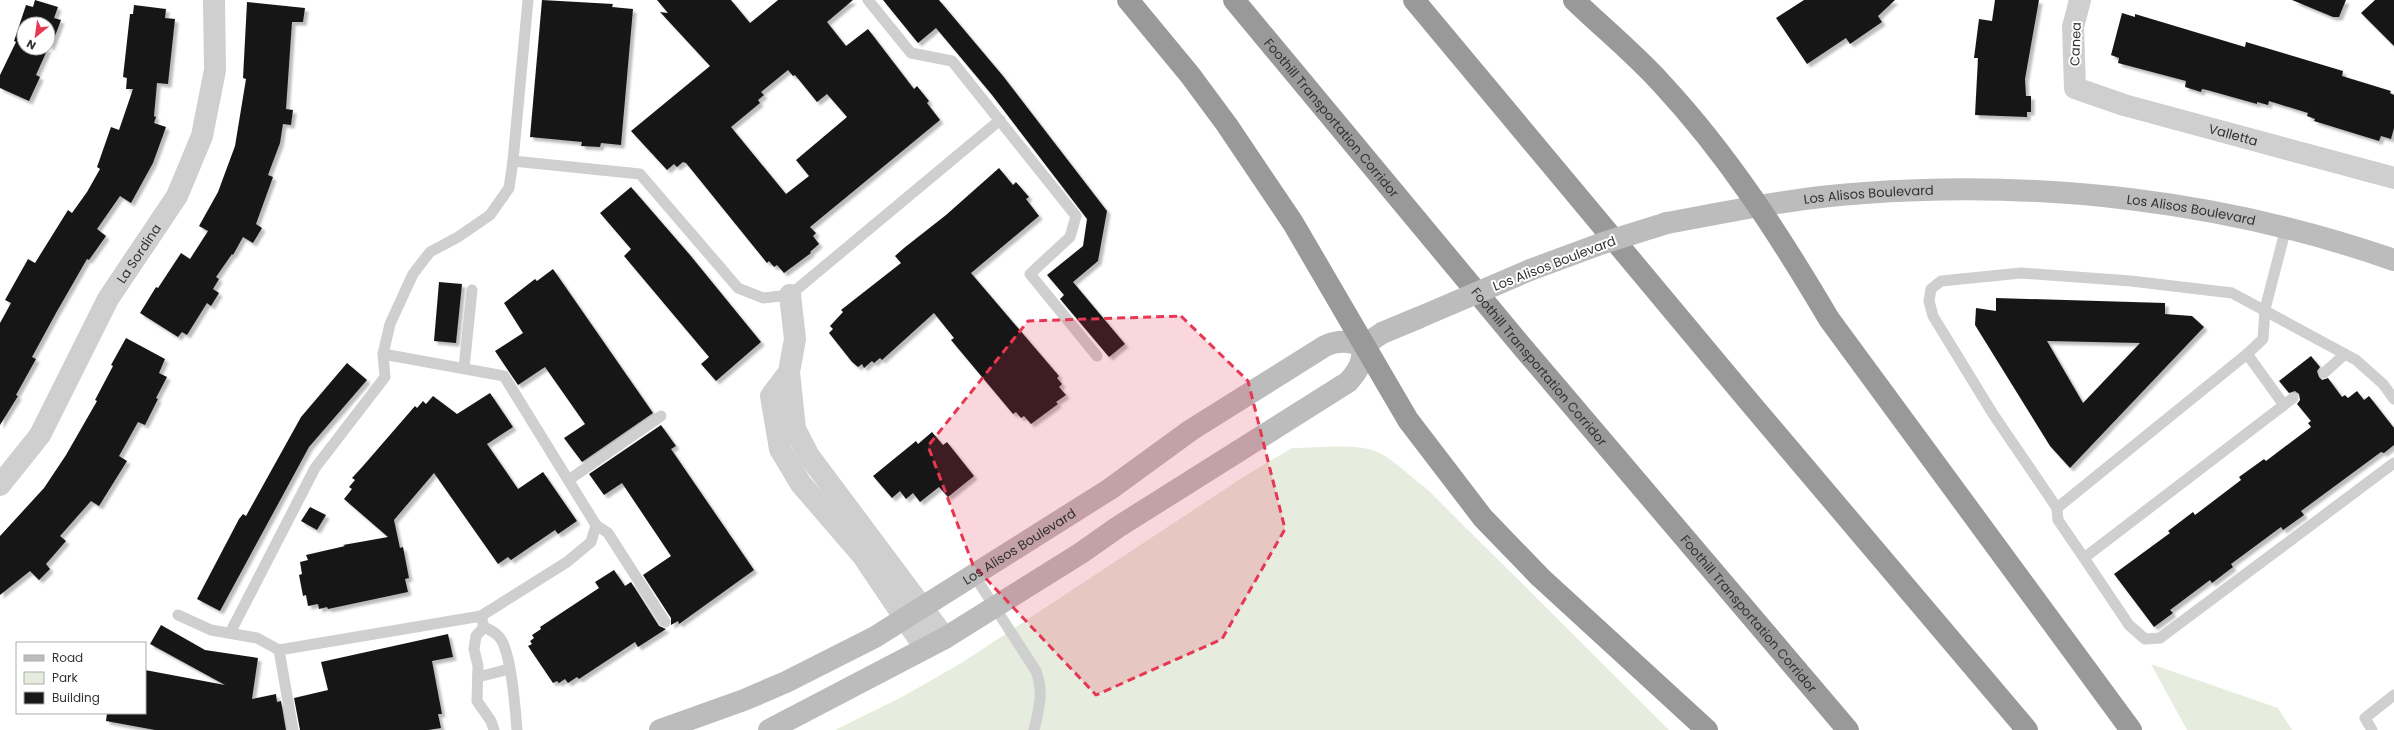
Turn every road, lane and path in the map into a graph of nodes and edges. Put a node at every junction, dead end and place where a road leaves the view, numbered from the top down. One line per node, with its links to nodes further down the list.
1 (214, 0): 33 (street, La Sordina)
2 (528, 0): 11 (lane)
3 (868, 0): 10 (lane)
4 (1128, 0): 19 (highway)
5 (1234, 0): 58 (highway, Foothill Transportation Corridor)
6 (1414, 0): 59 (highway)
7 (1574, 0): 13 (highway)
8 (2080, 0): 9 (street, Canea)
9 (2074, 88): 12 (street, Valletta)
10 (1000, 120): 17 (lane); 23 (lane)
11 (513, 161): 17 (lane); 20 (lane)
12 (2394, 178)
13 (1760, 206): 14 (main road, Los Alisos Boulevard); 19 (main road, Los Alisos Boulevard, bridge); 60 (highway)
14 (2286, 228): 15 (main road, Los Alisos Boulevard); 18 (lane)
15 (2394, 260)
16 (472, 290): 24 (lane)
17 (790, 295): 25 (street)
18 (2265, 310): 21 (lane); 22 (lane); 34 (lane)
19 (1363, 346): 37 (main road, Los Alisos Boulevard); 38 (main road); 57 (highway)
20 (383, 354): 24 (lane); 44 (lane)
21 (2247, 354): 29 (lane); 34 (lane)
22 (2345, 354): 26 (lane); 28 (lane)
23 (1097, 356)
24 (464, 368): 32 (lane)
25 (789, 372): 39 (street); 41 (street)
26 (2324, 373)
27 (2293, 398): 29 (lane)
28 (2394, 399)
29 (2284, 405): 36 (lane)
30 (661, 416): 32 (lane)
31 (2394, 463): 36 (lane)
32 (570, 479): 35 (lane)
33 (0, 485)
34 (2057, 508): 36 (lane)
35 (596, 525): 42 (lane); 43 (lane)
36 (2084, 558)
37 (974, 575): 38 (lane); 39 (main road, Los Alisos Boulevard)
38 (995, 606): 45 (main road); 56 (lane)
39 (922, 607): 41 (main road, Los Alisos Boulevard); 45 (street)
40 (178, 615): 44 (lane)
41 (904, 619): 46 (street); 54 (main road, Los Alisos Boulevard)
42 (482, 621): 47 (lane); 48 (lane); 49 (lane)
43 (665, 622)
44 (230, 633): 47 (lane)
45 (945, 638): 46 (main road)
46 (925, 648): 55 (main road)
47 (279, 650): 51 (lane)
48 (509, 669): 49 (lane); 53 (lane)
49 (478, 677): 52 (lane)
50 (2394, 695): 61 (lane)
51 (293, 730)
52 (494, 730)
53 (518, 730)
54 (660, 730)
55 (768, 730)
56 (1034, 730)
57 (1707, 730)
58 (1848, 730)
59 (2027, 730)
60 (2131, 730)
61 (2372, 730)

